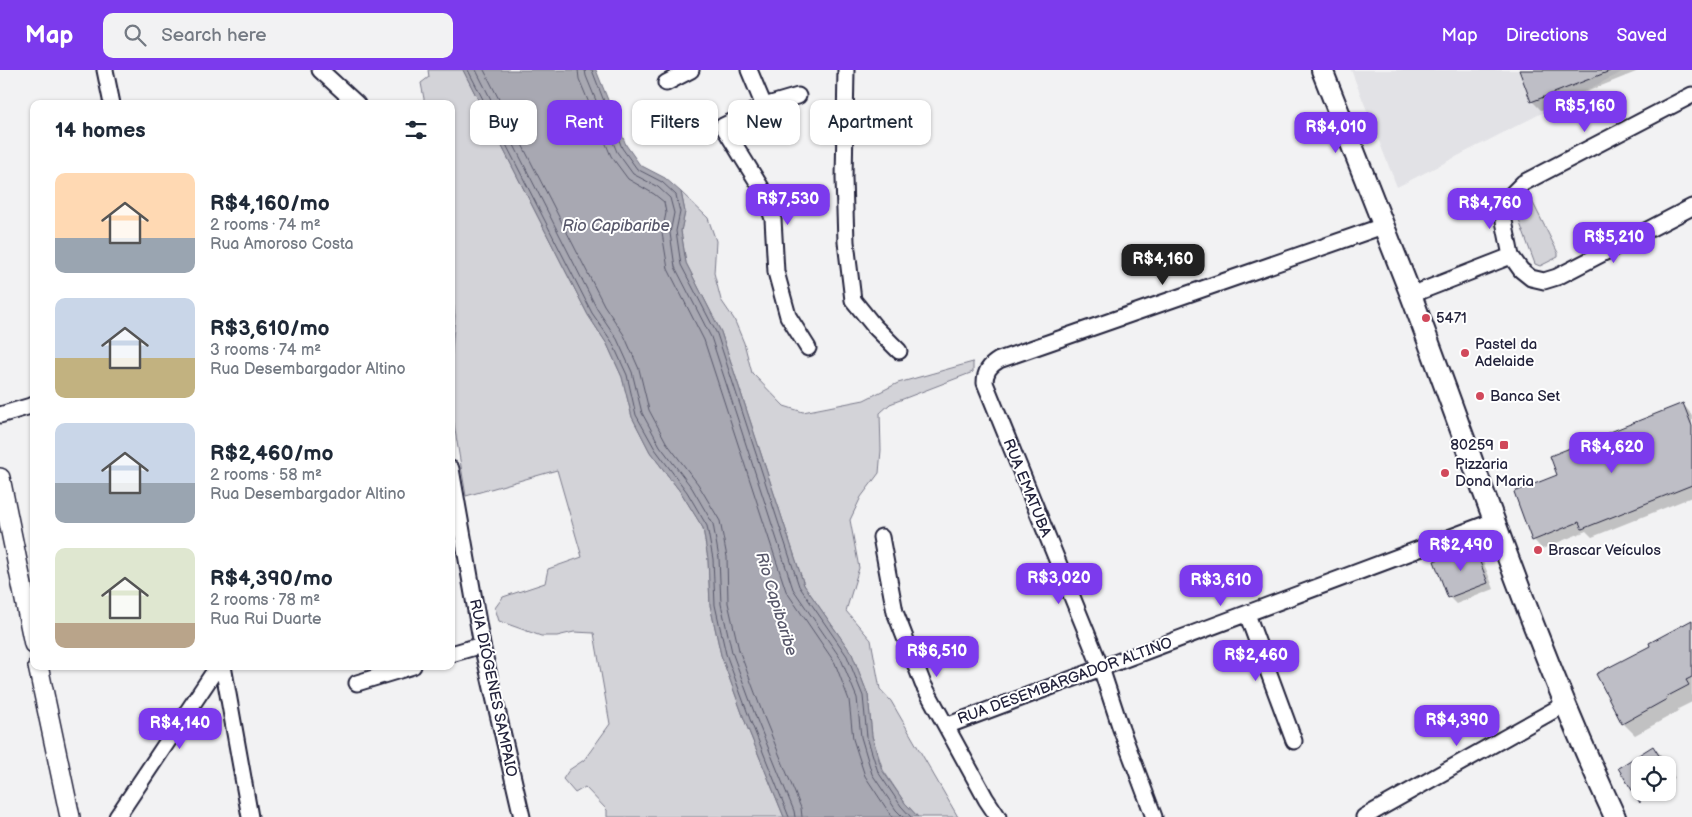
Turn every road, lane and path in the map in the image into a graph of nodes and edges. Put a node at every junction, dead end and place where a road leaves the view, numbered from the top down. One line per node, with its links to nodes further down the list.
1 (105, 70): 10 (street)
2 (320, 70): 11 (street)
3 (691, 70): 7 (street)
4 (749, 70): 12 (street)
5 (846, 70): 22 (street)
6 (1322, 70): 18 (main road)
7 (666, 83)
8 (1692, 95): 19 (street)
9 (798, 96): 13 (street)
10 (111, 100)
11 (352, 100)
12 (762, 100)
13 (784, 100)
14 (728, 124): 15 (street)
15 (728, 134)
16 (735, 145): 21 (street)
17 (1692, 207): 19 (street)
18 (1383, 226): 20 (main road); 34 (street, RUA EMATUBA)
19 (1511, 256): 20 (street)
20 (1411, 295): 27 (main road)
21 (808, 348)
22 (899, 351)
23 (30, 406): 24 (street)
24 (0, 415)
25 (0, 478): 29 (street)
26 (455, 492): 32 (street, RUA DIÓGENES SAMPAIO)
27 (1494, 521): 31 (street, RUA DESEMBARGADOR ALTINO); 40 (main road)
28 (880, 537): 41 (street)
29 (27, 577): 30 (street)
30 (30, 606)
31 (1247, 614): 34 (street, RUA DESEMBARGADOR ALTINO); 42 (street)
32 (482, 645): 33 (street); 46 (street, RUA DIÓGENES SAMPAIO)
33 (455, 653)
34 (1100, 668): 41 (street, RUA DESEMBARGADOR ALTINO); 48 (street, RUA EMATUBA)
35 (39, 670): 43 (street)
36 (215, 670): 44 (street)
37 (224, 670): 45 (street)
38 (400, 670): 39 (street)
39 (357, 683)
40 (1565, 704): 49 (street); 50 (main road)
41 (946, 726): 47 (street)
42 (1294, 740)
43 (70, 817)
44 (117, 817)
45 (250, 817)
46 (522, 817)
47 (998, 817)
48 (1154, 817)
49 (1364, 817)
50 (1615, 817)

